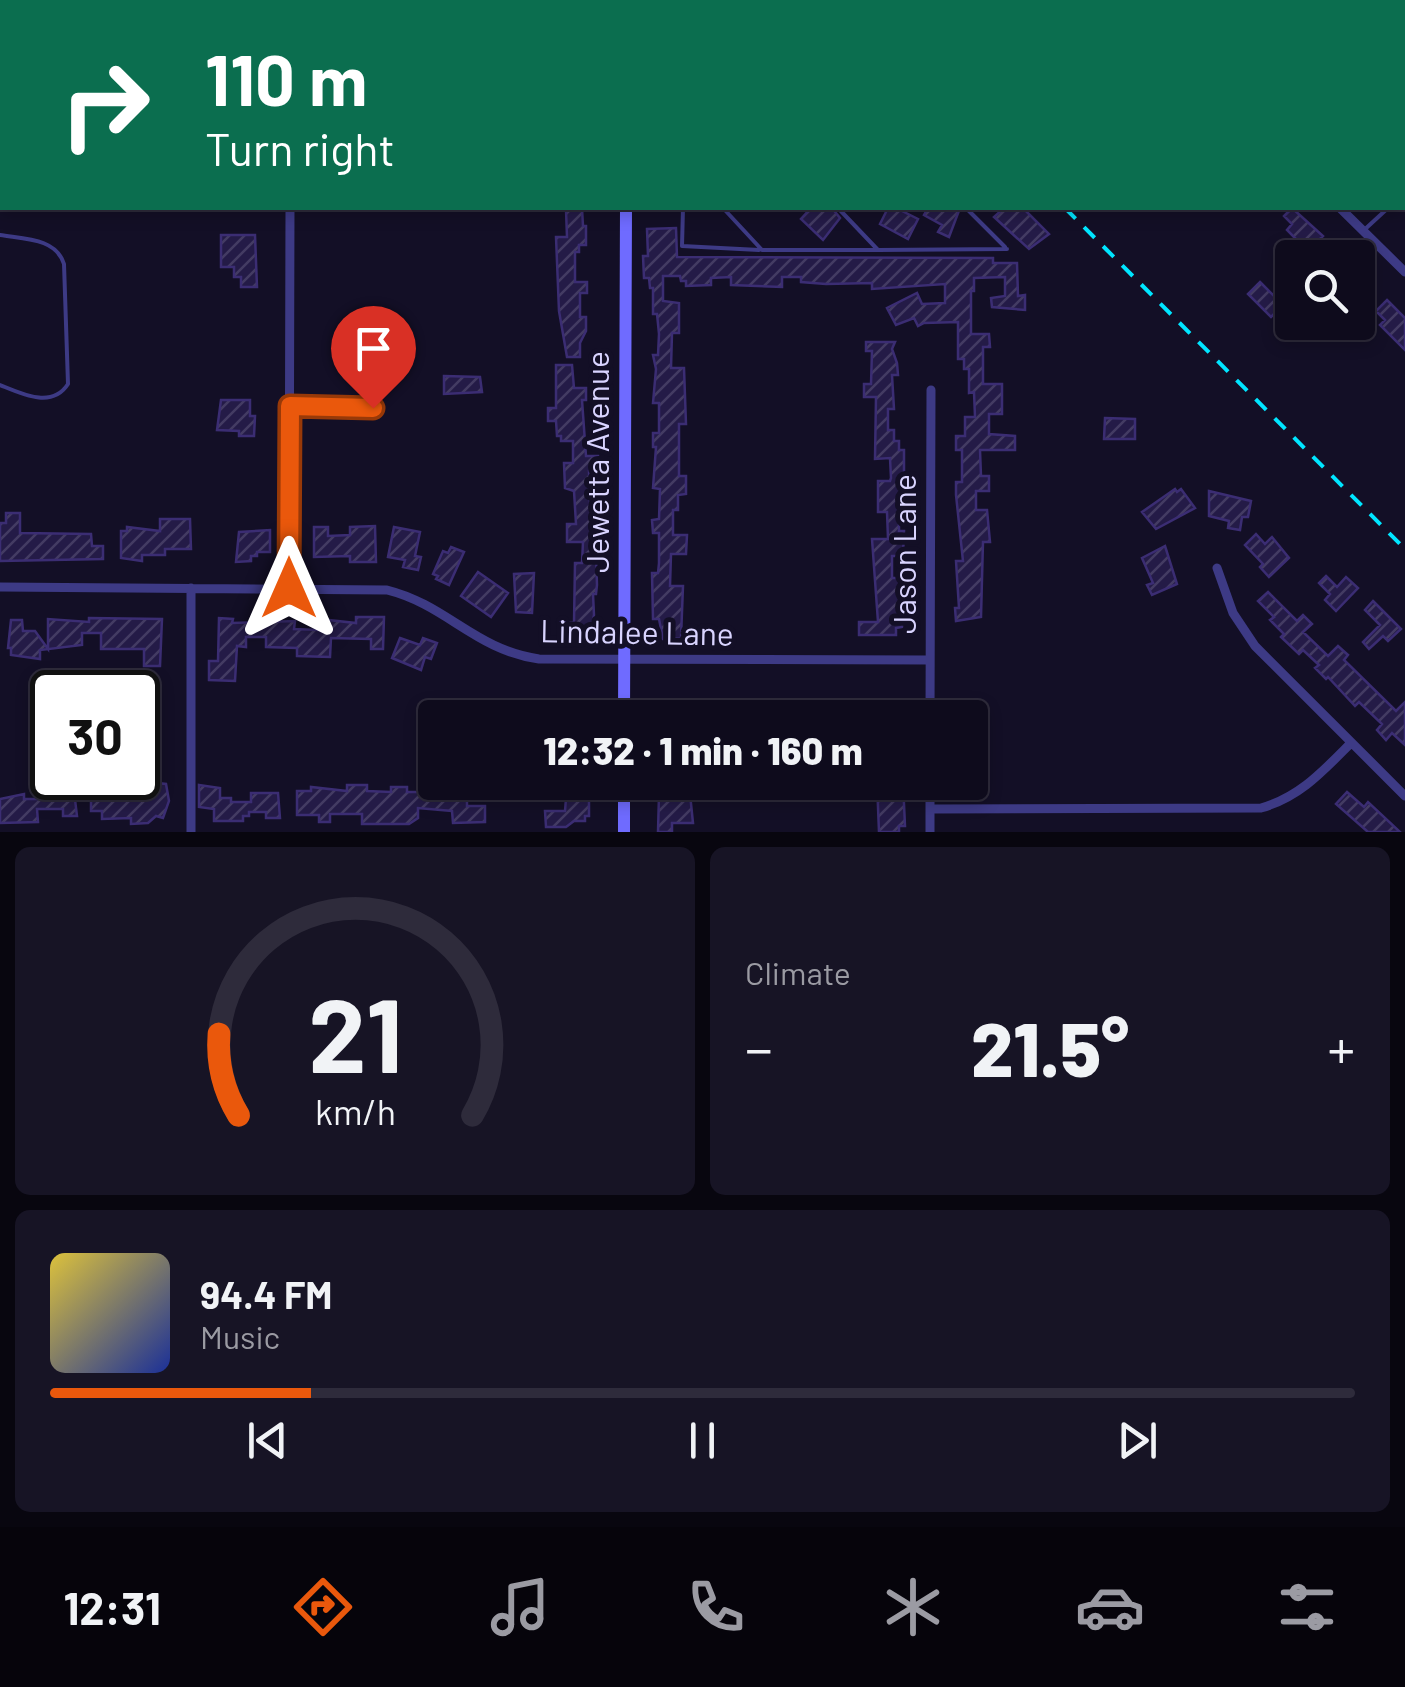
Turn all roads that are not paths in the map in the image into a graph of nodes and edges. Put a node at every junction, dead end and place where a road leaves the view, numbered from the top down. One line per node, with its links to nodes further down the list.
1 (645, 0): 2 (lane)
2 (666, 0)
3 (290, 210): 18 (street)
4 (626, 210): 24 (street, Jewetta Avenue)
5 (682, 210): 13 (lane)
6 (725, 210): 13 (lane)
7 (840, 210): 14 (lane)
8 (968, 210): 14 (lane)
9 (1342, 210): 11 (street)
10 (1386, 210): 11 (lane)
11 (1363, 230): 15 (street)
12 (0, 235): 16 (lane)
13 (762, 250): 14 (lane)
14 (878, 250)
15 (1405, 272)
16 (0, 386)
17 (931, 390): 25 (street, Jason Lane)
18 (290, 406): 19 (lane); 23 (street)
19 (373, 408)
20 (1217, 568): 28 (street)
21 (0, 587): 22 (street, Lindalee Lane)
22 (191, 588): 23 (street, Lindalee Lane); 33 (street)
23 (289, 588): 24 (street, Lindalee Lane)
24 (625, 659): 25 (street, Lindalee Lane); 26 (street, Jewetta Avenue)
25 (930, 660): 27 (street, Jason Lane)
26 (624, 700)
27 (930, 700)
28 (1351, 743): 29 (street); 32 (street)
29 (1405, 796)
30 (624, 800): 34 (street)
31 (930, 800): 32 (street)
32 (930, 809): 35 (street)
33 (190, 832)
34 (624, 832)
35 (930, 832)

